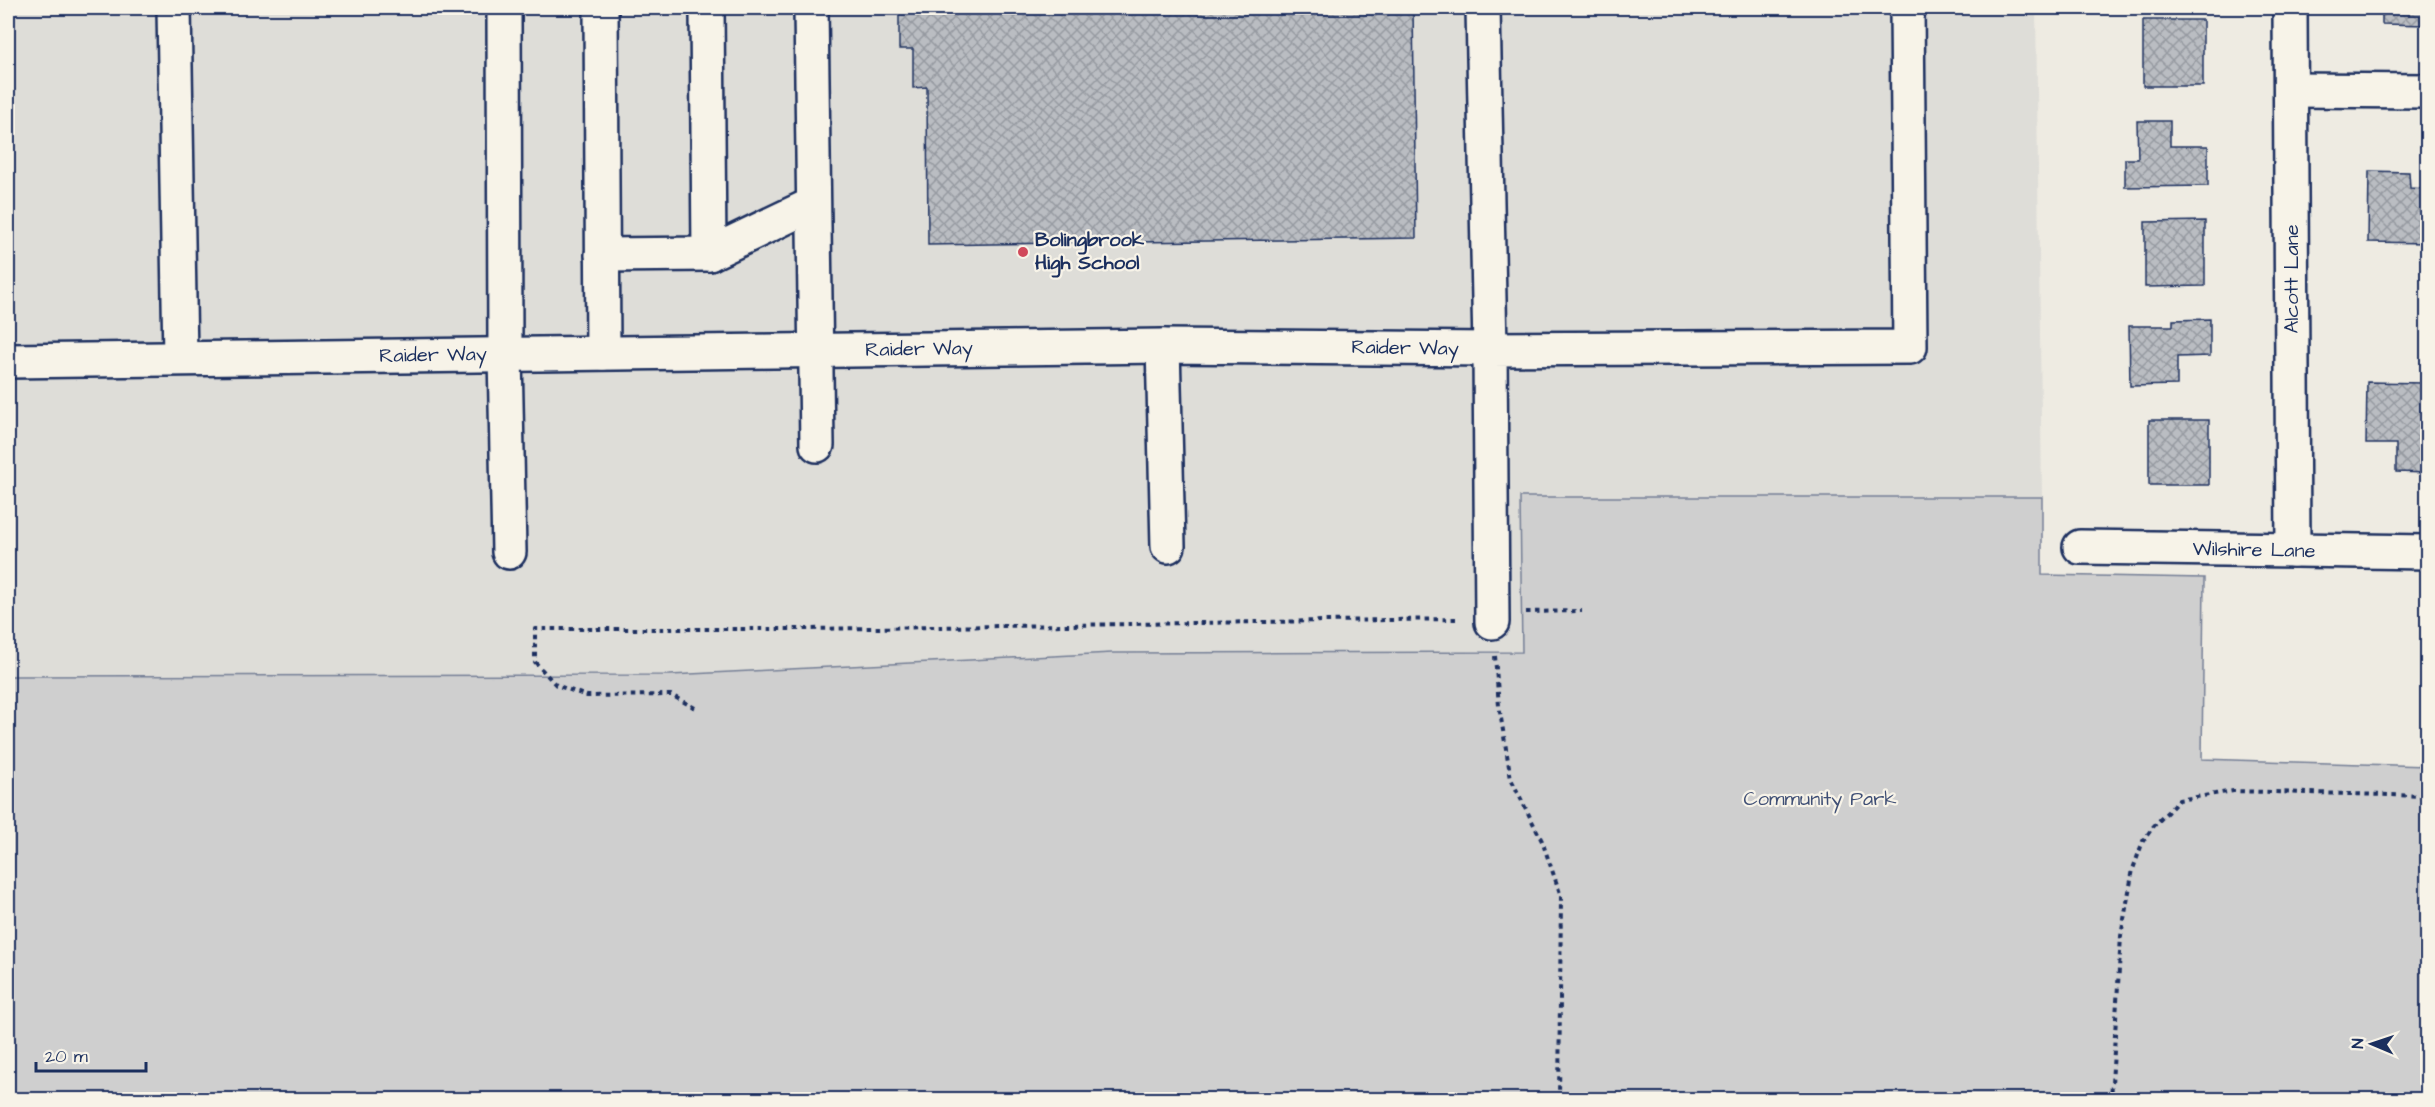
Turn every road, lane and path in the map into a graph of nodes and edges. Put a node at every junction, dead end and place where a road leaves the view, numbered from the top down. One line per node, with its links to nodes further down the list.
1 (174, 8): 19 (street)
2 (504, 8): 18 (street)
3 (601, 8): 13 (street)
4 (707, 8): 12 (street)
5 (811, 8): 11 (street)
6 (1483, 8): 15 (street)
7 (1908, 8): 15 (street, Raider Way)
8 (2290, 8): 9 (street, Alcott Lane)
9 (2291, 90): 10 (street); 24 (street, Alcott Lane)
10 (2427, 91)
11 (813, 204): 12 (street); 16 (street)
12 (709, 254): 13 (street)
13 (602, 255): 17 (street)
14 (1163, 346): 15 (street, Raider Way); 16 (street, Raider Way); 22 (street)
15 (1490, 349): 28 (street)
16 (816, 350): 17 (street, Raider Way); 21 (street)
17 (603, 353): 18 (street, Raider Way)
18 (505, 354): 19 (street, Raider Way); 25 (street)
19 (180, 358): 20 (street, Raider Way)
20 (8, 361)
21 (817, 445)
22 (1168, 546)
23 (2080, 547): 24 (street, Wilshire Lane)
24 (2293, 550): 26 (street, Wilshire Lane)
25 (509, 552)
26 (2427, 552)
27 (1582, 611): 28 (path)
28 (1492, 619): 29 (path); 31 (path)
29 (695, 708)
30 (2427, 796): 32 (path)
31 (1558, 1100)
32 (2111, 1100)

